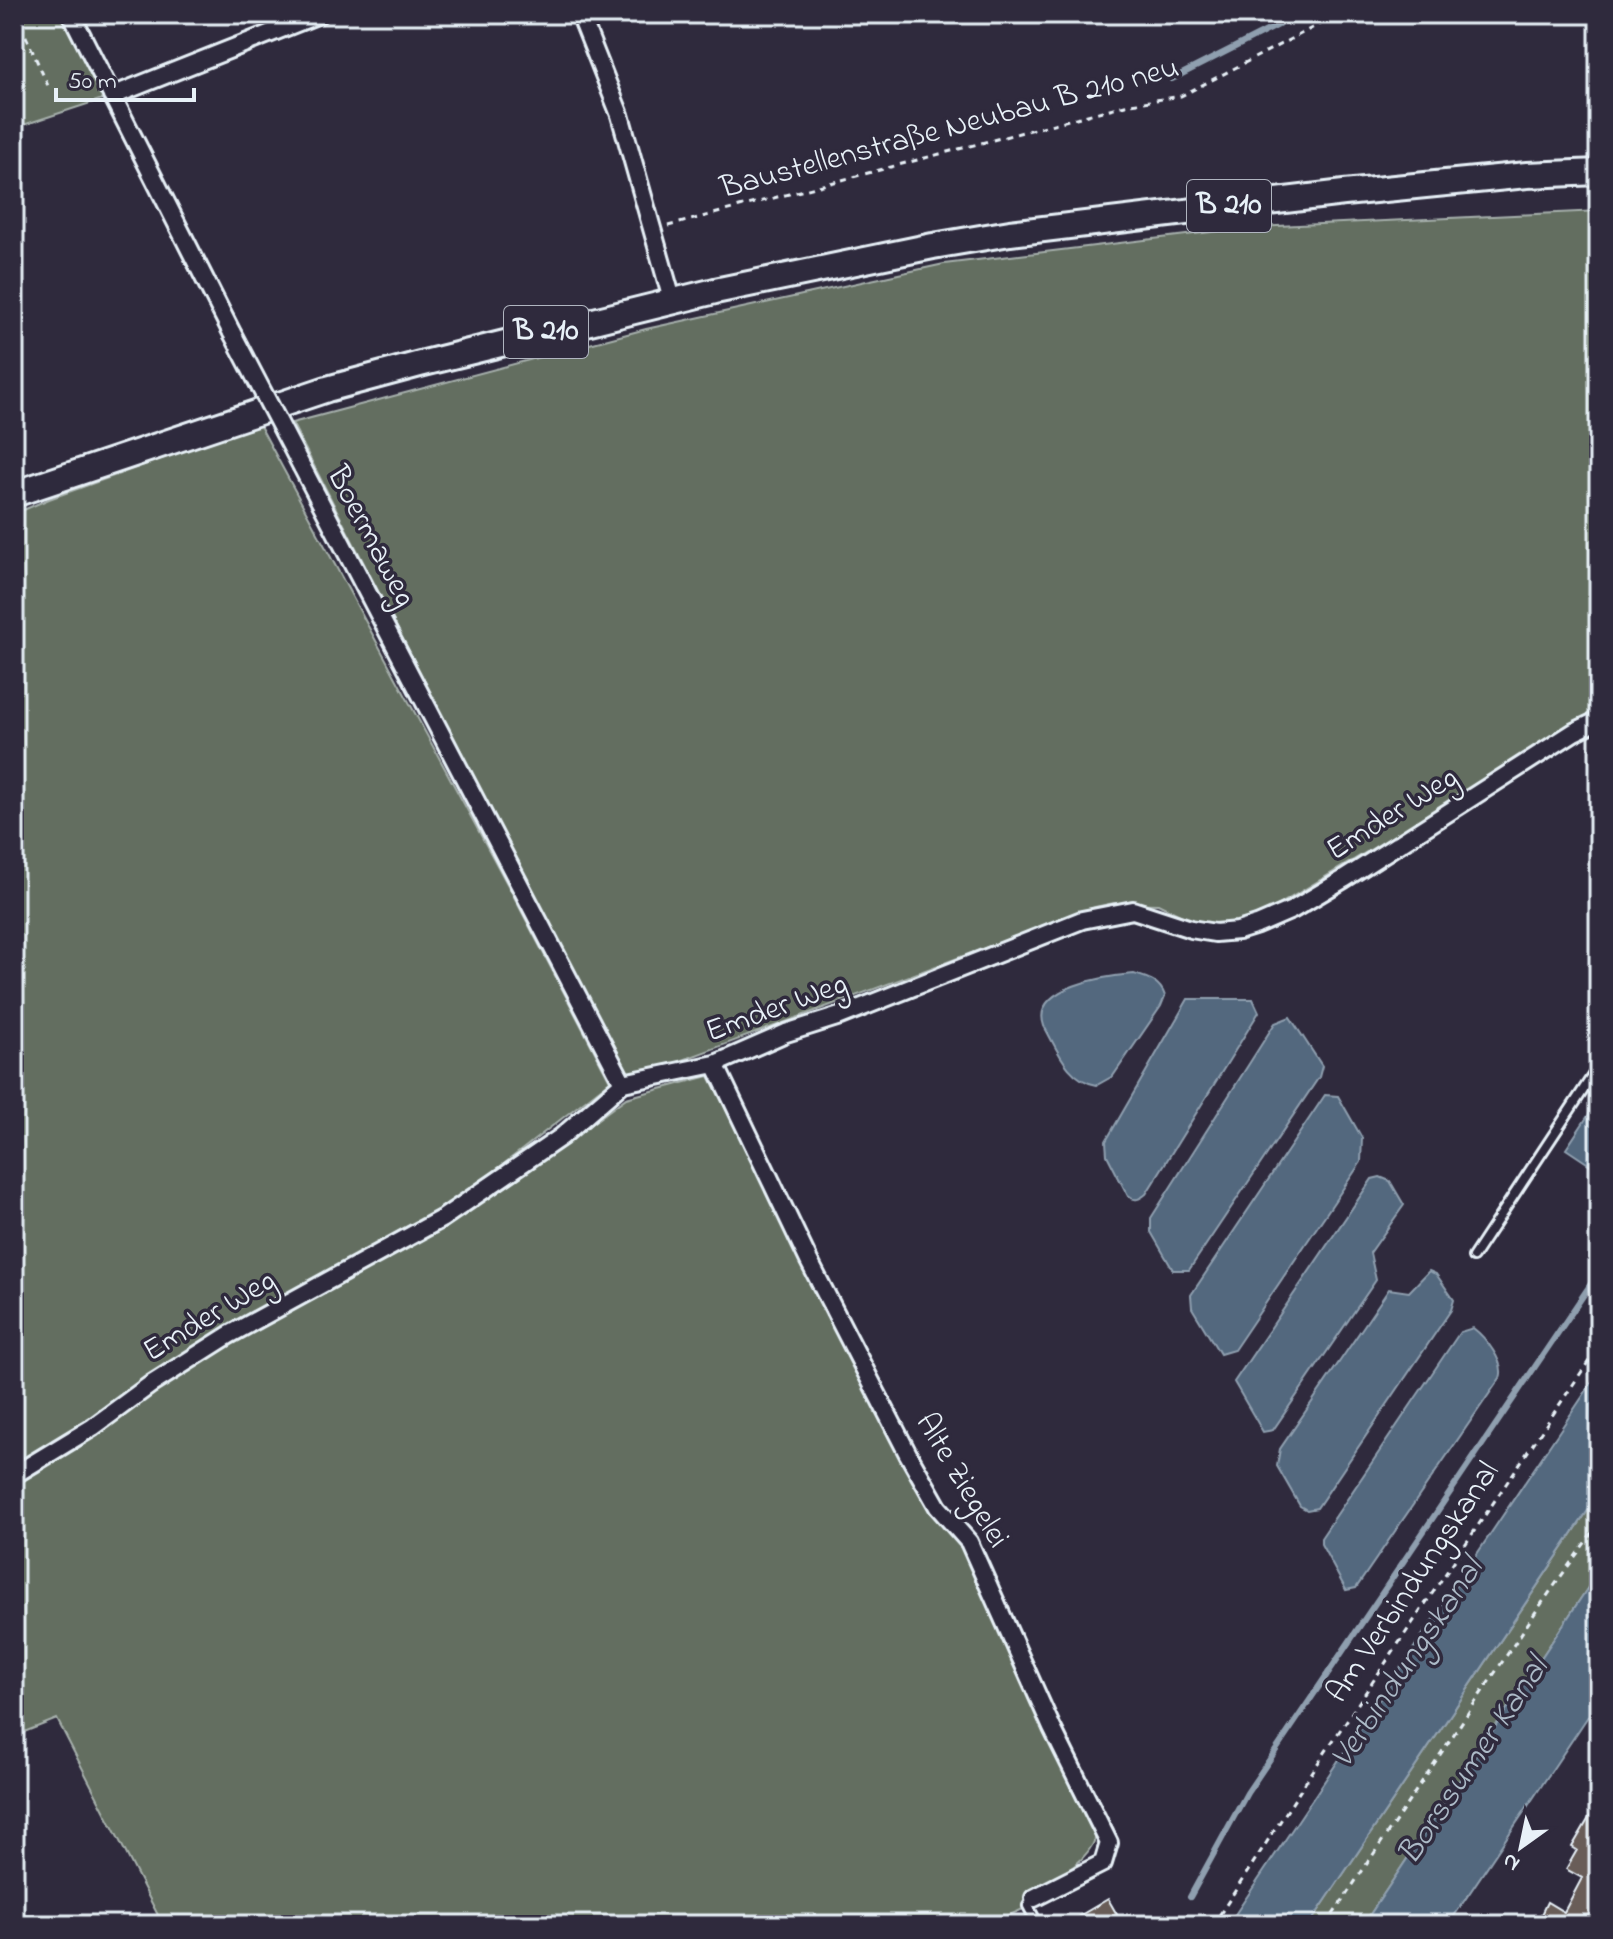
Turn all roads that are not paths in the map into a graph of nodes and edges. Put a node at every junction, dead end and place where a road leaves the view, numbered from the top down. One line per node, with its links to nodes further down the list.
1 (71, 14): 4 (street, Boermaweg)
2 (319, 14): 4 (street)
3 (580, 14): 6 (street)
4 (112, 96): 11 (street, Boermaweg, bridge)
5 (1599, 172): 6 (main road, B 210)
6 (673, 303): 7 (main road, B 210)
7 (14, 494)
8 (1599, 720): 9 (street, Emder Weg)
9 (715, 1064): 11 (street, Emder Weg); 14 (street, Alte Ziegelei)
10 (1599, 1066): 12 (lane)
11 (623, 1083): 13 (street, Emder Weg)
12 (1473, 1257)
13 (14, 1475)
14 (1034, 1898): 15 (lane)
15 (1038, 1925)

